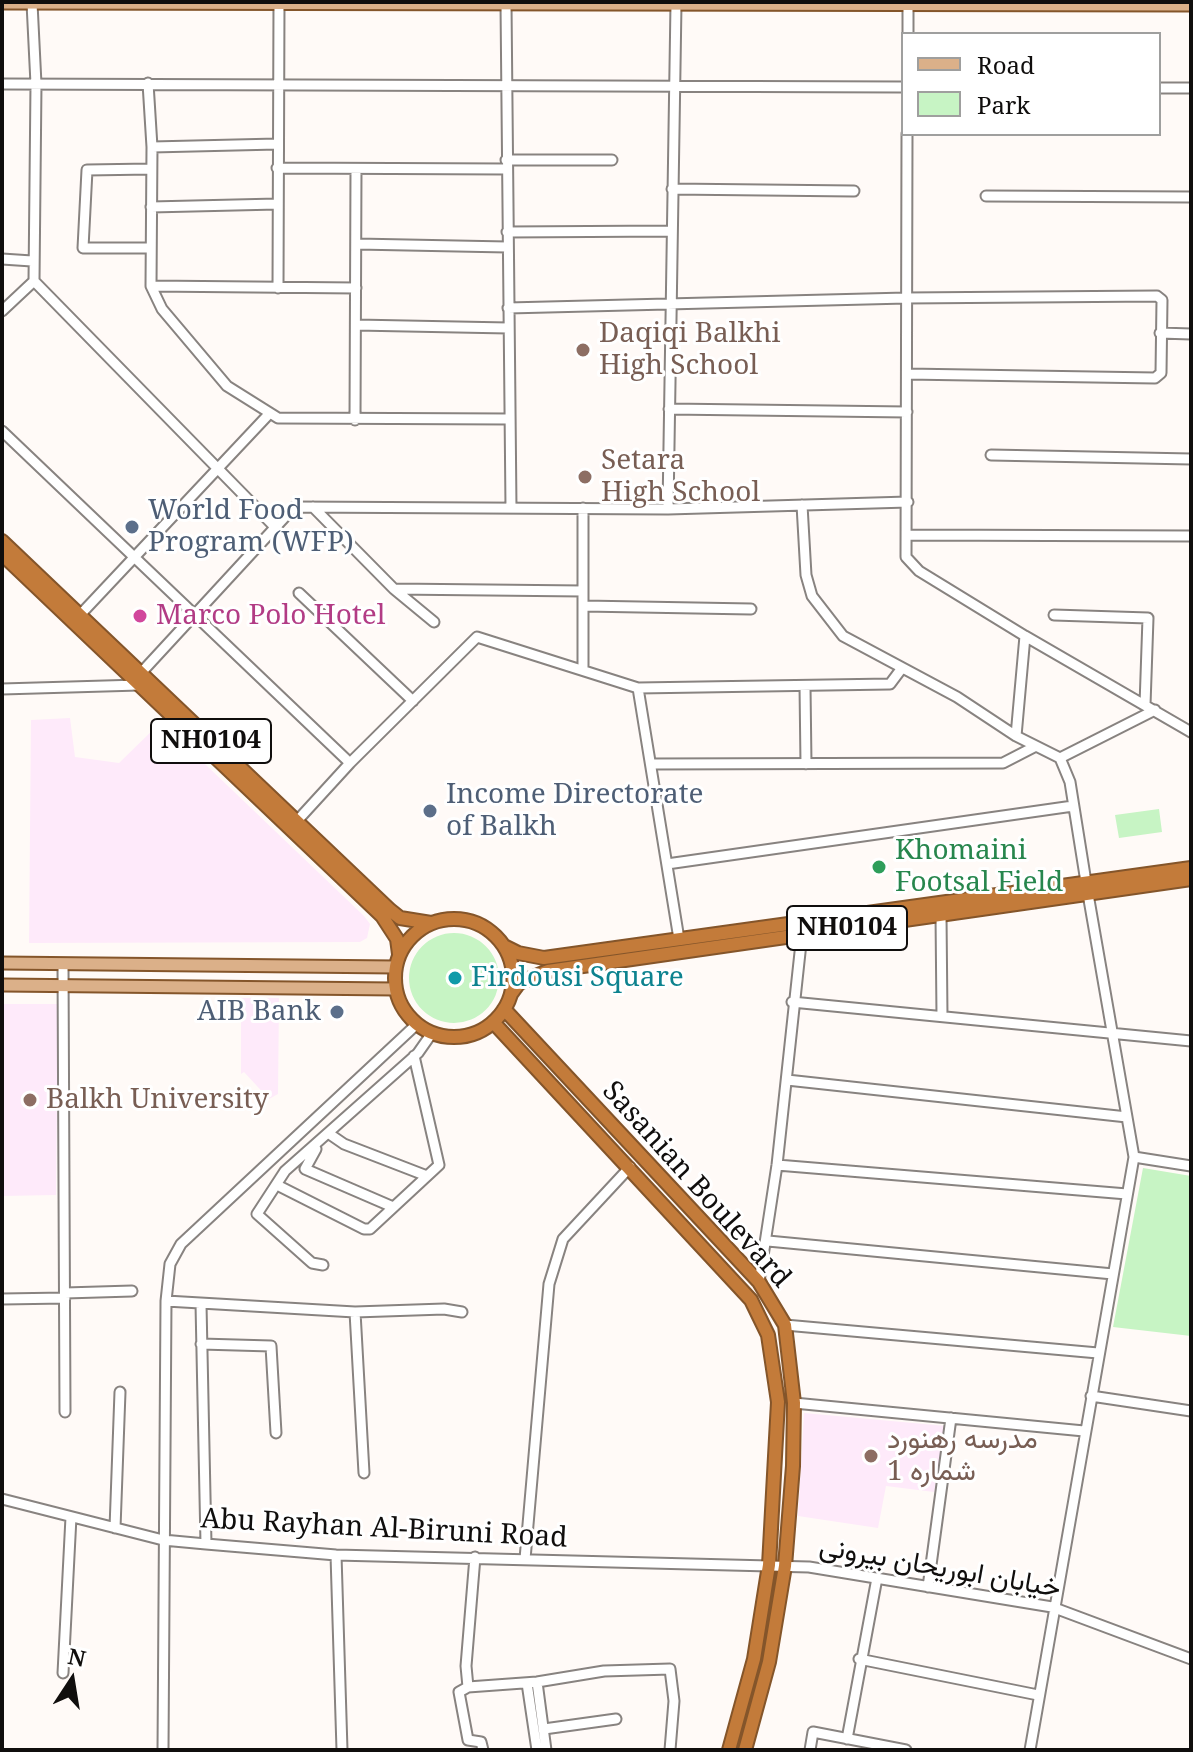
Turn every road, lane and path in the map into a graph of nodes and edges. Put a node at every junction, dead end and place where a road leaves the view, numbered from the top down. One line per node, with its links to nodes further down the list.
1 (162, 2): 3 (main road); 4 (main road)
2 (2, 3): 3 (main road)
3 (32, 3): 15 (street)
4 (279, 3): 8 (main road); 13 (street)
5 (589, 3): 8 (main road); 9 (main road)
6 (908, 3): 7 (main road); 9 (main road); 11 (street)
7 (1156, 3): 10 (main road)
8 (506, 4): 16 (street)
9 (676, 4): 17 (street)
10 (1191, 5)
11 (908, 32)
12 (148, 83): 13 (street); 15 (street); 23 (street)
13 (278, 83): 16 (street); 22 (street)
14 (2, 84): 15 (street)
15 (36, 84): 41 (street)
16 (505, 84): 17 (street); 25 (street)
17 (675, 84): 18 (street); 29 (street)
18 (901, 87)
19 (1161, 88): 20 (street)
20 (1191, 88)
21 (907, 136): 46 (street)
22 (277, 144): 23 (street); 26 (street)
23 (152, 147): 27 (street)
24 (612, 160): 25 (street)
25 (506, 165): 28 (street); 36 (street)
26 (277, 168): 28 (street); 33 (street)
27 (150, 169): 34 (street); 39 (street)
28 (356, 169): 37 (street)
29 (672, 189): 30 (street); 35 (street)
30 (854, 191)
31 (986, 196): 32 (street)
32 (1191, 197)
33 (277, 204): 34 (street); 44 (street)
34 (151, 207): 39 (street)
35 (671, 231): 36 (street); 47 (street)
36 (507, 232): 38 (street)
37 (357, 244): 38 (street); 45 (street)
38 (507, 247): 48 (street)
39 (150, 248): 43 (street)
40 (2, 259): 41 (street)
41 (32, 261): 42 (street)
42 (34, 281): 49 (street); 63 (street)
43 (151, 286): 44 (street); 57 (street)
44 (278, 288): 45 (street)
45 (356, 288): 50 (street)
46 (906, 298): 47 (street); 52 (street); 54 (street)
47 (670, 306): 48 (street); 55 (street)
48 (508, 308): 51 (street)
49 (2, 311)
50 (356, 325): 51 (street); 59 (street)
51 (508, 328): 58 (street)
52 (1160, 333): 53 (street); 54 (street)
53 (1191, 334)
54 (907, 374): 56 (street)
55 (669, 409): 56 (street); 69 (street)
56 (907, 412): 64 (street)
57 (269, 414): 59 (street); 63 (street)
58 (509, 419): 59 (street); 67 (street)
59 (355, 420)
60 (2, 431): 75 (street)
61 (991, 455): 62 (street)
62 (1191, 459)
63 (218, 472): 70 (street); 75 (street)
64 (908, 502): 65 (street); 71 (street)
65 (802, 505): 69 (street); 86 (street)
66 (313, 507): 67 (street); 70 (street); 76 (street)
67 (511, 508): 68 (street)
68 (583, 508): 69 (street); 77 (street)
69 (668, 509)
70 (275, 527): 81 (street)
71 (908, 535): 72 (street); 85 (street)
72 (1191, 536)
73 (2, 541): 83 (highway, NH0104)
74 (2, 554): 88 (highway, NH0104)
75 (135, 558): 81 (street); 83 (street)
76 (394, 589): 77 (street); 84 (street)
77 (583, 591): 79 (street)
78 (299, 593): 92 (street)
79 (584, 606): 80 (street); 87 (street)
80 (751, 609)
81 (197, 615): 88 (street); 98 (street)
82 (1054, 615): 93 (street)
83 (79, 616): 88 (highway, NH0104)
84 (434, 622)
85 (1025, 636): 93 (street); 95 (street)
86 (902, 668): 89 (street); 95 (street)
87 (583, 670): 90 (street); 92 (street)
88 (139, 679): 91 (street); 102 (highway, NH0104); 105 (highway, NH0104)
89 (805, 686): 90 (street); 100 (street)
90 (638, 688): 99 (street)
91 (2, 689)
92 (413, 701): 98 (street)
93 (1150, 707): 94 (street); 97 (street)
94 (1191, 732)
95 (1016, 736): 96 (street)
96 (1036, 746): 97 (street); 100 (street)
97 (1060, 758): 101 (street)
98 (350, 763): 102 (street)
99 (651, 764): 100 (street); 103 (street)
100 (806, 764)
101 (1073, 806): 103 (street); 107 (street)
102 (296, 822): 105 (highway, NH0104)
103 (667, 864): 111 (street)
104 (1191, 868): 107 (highway, NH0104)
105 (344, 873): 109 (highway, NH0104); 113 (highway, NH0104)
106 (1191, 879): 107 (highway, NH0104)
107 (1087, 888): 108 (highway, NH0104); 111 (highway, NH0104); 125 (street)
108 (941, 915): 110 (highway, NH0104); 122 (street)
109 (431, 923): 112 (highway, NH0104); 113 (highway)
110 (802, 934): 119 (highway, NH0104); 120 (street)
111 (679, 939): 112 (highway, NH0104)
112 (504, 946): 119 (highway)
113 (397, 961): 115 (main road); 118 (highway, NH0104)
114 (2, 963): 115 (main road)
115 (63, 964): 117 (street)
116 (2, 985): 117 (main road)
117 (63, 985): 118 (main road); 146 (street)
118 (395, 989): 124 (highway)
119 (511, 994): 121 (highway)
120 (792, 1002): 122 (street); 129 (street)
121 (504, 1009): 123 (highway); 144 (highway, Sasanian Boulevard)
122 (942, 1016): 125 (street)
123 (493, 1022): 126 (highway); 136 (highway, Sasanian Boulevard)
124 (417, 1024): 126 (highway); 148 (street)
125 (1111, 1032): 127 (street); 130 (street)
126 (432, 1033): 128 (street)
127 (1191, 1041)
128 (414, 1056): 131 (street); 137 (street)
129 (787, 1080): 130 (street); 134 (street)
130 (1127, 1117): 133 (street)
131 (328, 1133): 132 (street); 137 (street)
132 (317, 1143): 138 (street); 140 (street)
133 (1134, 1157): 135 (street); 139 (street)
134 (777, 1165): 139 (street); 141 (street)
135 (1191, 1166)
136 (630, 1167): 171 (street); 172 (highway, Sasanian Boulevard)
137 (427, 1176): 140 (street)
138 (277, 1185): 140 (street); 142 (street)
139 (1127, 1194): 143 (street)
140 (393, 1207)
141 (768, 1241): 143 (street); 144 (street)
142 (323, 1265)
143 (1113, 1274): 154 (street)
144 (759, 1282): 152 (highway, Sasanian Boulevard)
145 (132, 1291): 146 (street)
146 (65, 1295): 147 (street); 159 (street)
147 (2, 1299)
148 (166, 1301): 149 (street); 167 (street)
149 (201, 1304): 150 (street); 153 (street)
150 (355, 1312): 151 (street); 163 (street)
151 (462, 1312)
152 (785, 1325): 154 (street); 157 (highway, Sasanian Boulevard)
153 (201, 1344): 162 (street); 168 (street)
154 (1098, 1353): 156 (street)
155 (120, 1392): 166 (street)
156 (1091, 1396): 158 (street); 161 (street)
157 (794, 1403): 160 (street); 173 (highway, Sasanian Boulevard)
158 (1191, 1411)
159 (65, 1412)
160 (951, 1418): 161 (street); 175 (street)
161 (1084, 1431): 176 (street)
162 (276, 1433)
163 (364, 1473)
164 (2, 1499): 165 (street, Abu Rayhan Al-Biruni Road)
165 (71, 1517): 166 (street, Abu Rayhan Al-Biruni Road); 179 (street)
166 (115, 1528): 167 (street, Abu Rayhan Al-Biruni Road)
167 (163, 1540): 168 (street, Abu Rayhan Al-Biruni Road); 186 (street)
168 (206, 1544): 169 (street, Abu Rayhan Al-Biruni Road)
169 (336, 1555): 170 (street, Abu Rayhan Al-Biruni Road); 187 (street)
170 (475, 1557): 171 (street, Abu Rayhan Al-Biruni Road); 181 (street)
171 (525, 1559): 172 (street, Abu Rayhan Al-Biruni Road)
172 (769, 1565): 173 (street, خیابان ابوریحان بیرونی); 192 (highway, Sasanian Boulevard)
173 (785, 1566): 174 (street, خیابان ابوریحان بیرونی); 193 (highway, Sasanian Boulevard)
174 (877, 1578): 175 (street, خیابان ابوریحان بیرونی); 177 (street)
175 (928, 1587): 176 (street, خیابان ابوریحان بیرونی)
176 (1052, 1607): 178 (street, خیابان ابوریحان بیرونی); 182 (street)
177 (859, 1659): 182 (street); 185 (street)
178 (1191, 1659)
179 (63, 1673)
180 (532, 1683): 181 (street); 184 (street); 189 (street); 191 (street)
181 (468, 1687): 188 (street)
182 (1038, 1695): 196 (street)
183 (616, 1719): 184 (street)
184 (544, 1729): 190 (street)
185 (847, 1739): 194 (street); 195 (street)
186 (163, 1750)
187 (342, 1750)
188 (483, 1750)
189 (537, 1750)
190 (546, 1750)
191 (670, 1750)
192 (729, 1750)
193 (745, 1750)
194 (810, 1750)
195 (906, 1750)
196 (1030, 1750)

